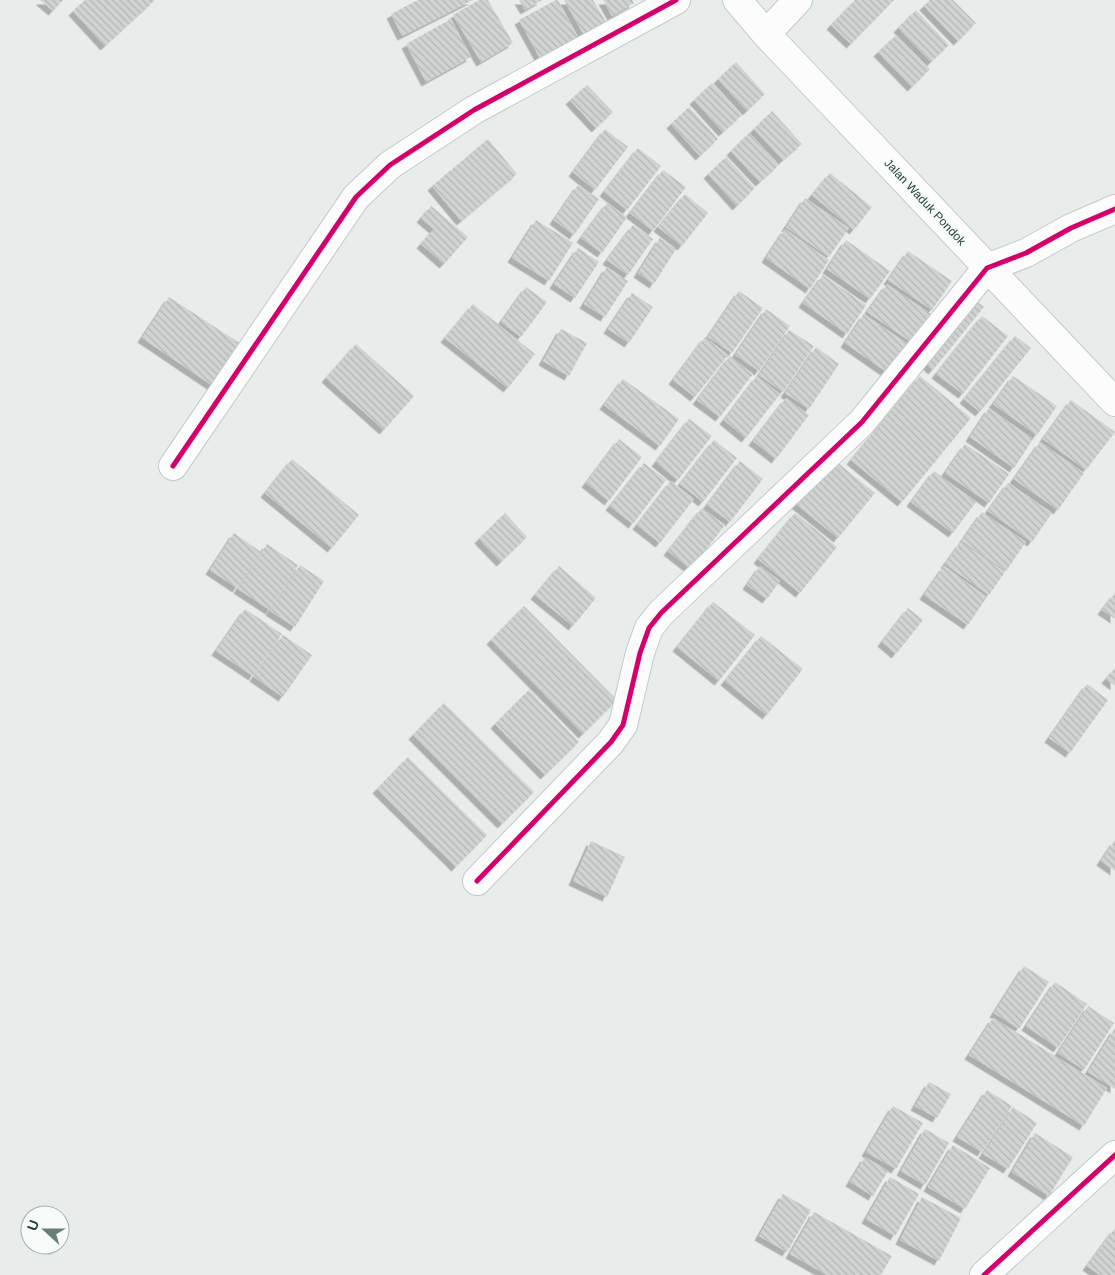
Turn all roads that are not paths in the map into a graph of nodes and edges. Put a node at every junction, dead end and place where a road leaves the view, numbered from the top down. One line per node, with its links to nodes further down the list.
1 (676, 0): 8 (street)
2 (737, 0): 4 (street, Jalan Waduk Pondok)
3 (798, 0): 4 (street)
4 (766, 34): 6 (street, Jalan Waduk Pondok)
5 (1115, 209): 6 (street)
6 (987, 268): 7 (street, Jalan Waduk Pondok); 9 (street)
7 (1115, 402)
8 (173, 466)
9 (477, 881)
10 (1115, 1155): 11 (street)
11 (984, 1275)

